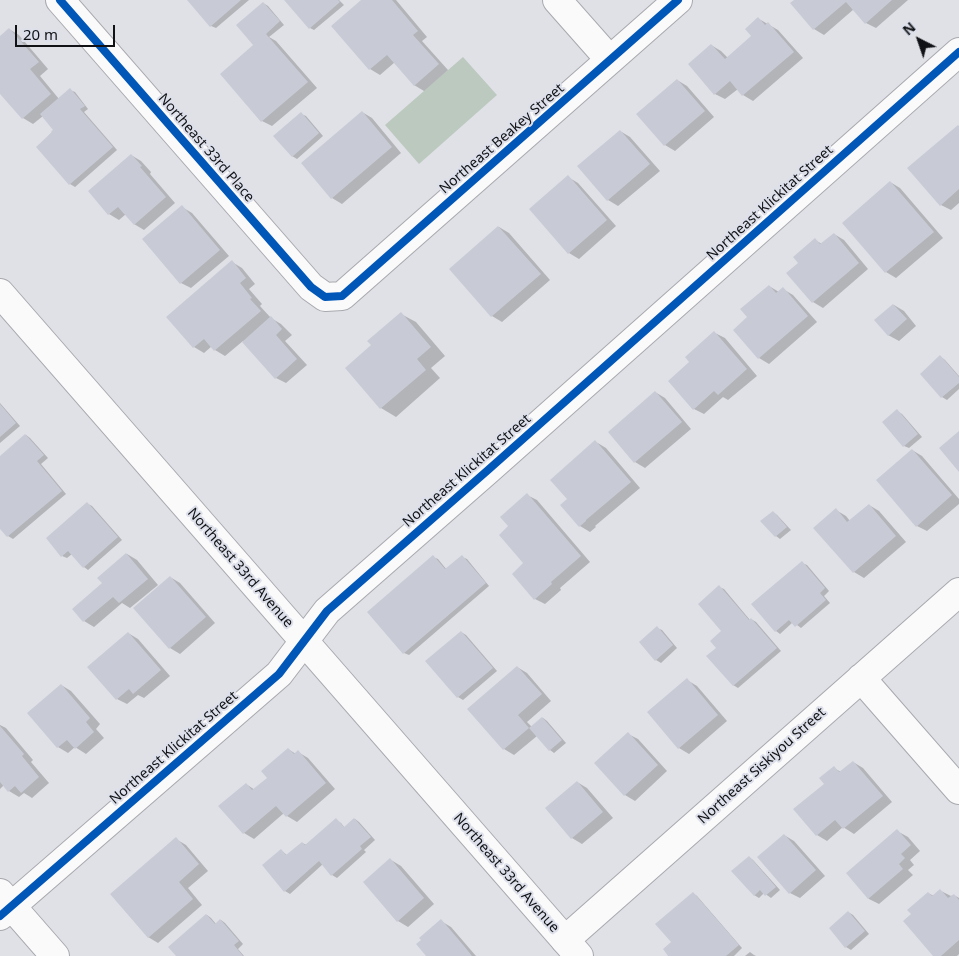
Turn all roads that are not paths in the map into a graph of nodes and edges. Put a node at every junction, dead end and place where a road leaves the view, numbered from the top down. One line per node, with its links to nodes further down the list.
1 (60, 0): 7 (street, Northeast 33rd Place)
2 (557, 0): 5 (street)
3 (678, 0): 5 (street, Northeast Beakey Street)
4 (959, 52): 9 (street, Northeast Klickitat Street)
5 (610, 60): 7 (street, Northeast Beakey Street)
6 (0, 293): 9 (street, Northeast 33rd Avenue)
7 (342, 296)
8 (959, 592): 10 (street, Northeast Siskiyou Street)
9 (303, 641): 12 (street, Northeast Klickitat Street); 13 (street, Northeast 33rd Avenue)
10 (861, 678): 11 (street); 13 (street, Northeast Siskiyou Street)
11 (959, 790)
12 (4, 905): 14 (street)
13 (572, 948)
14 (55, 956)

